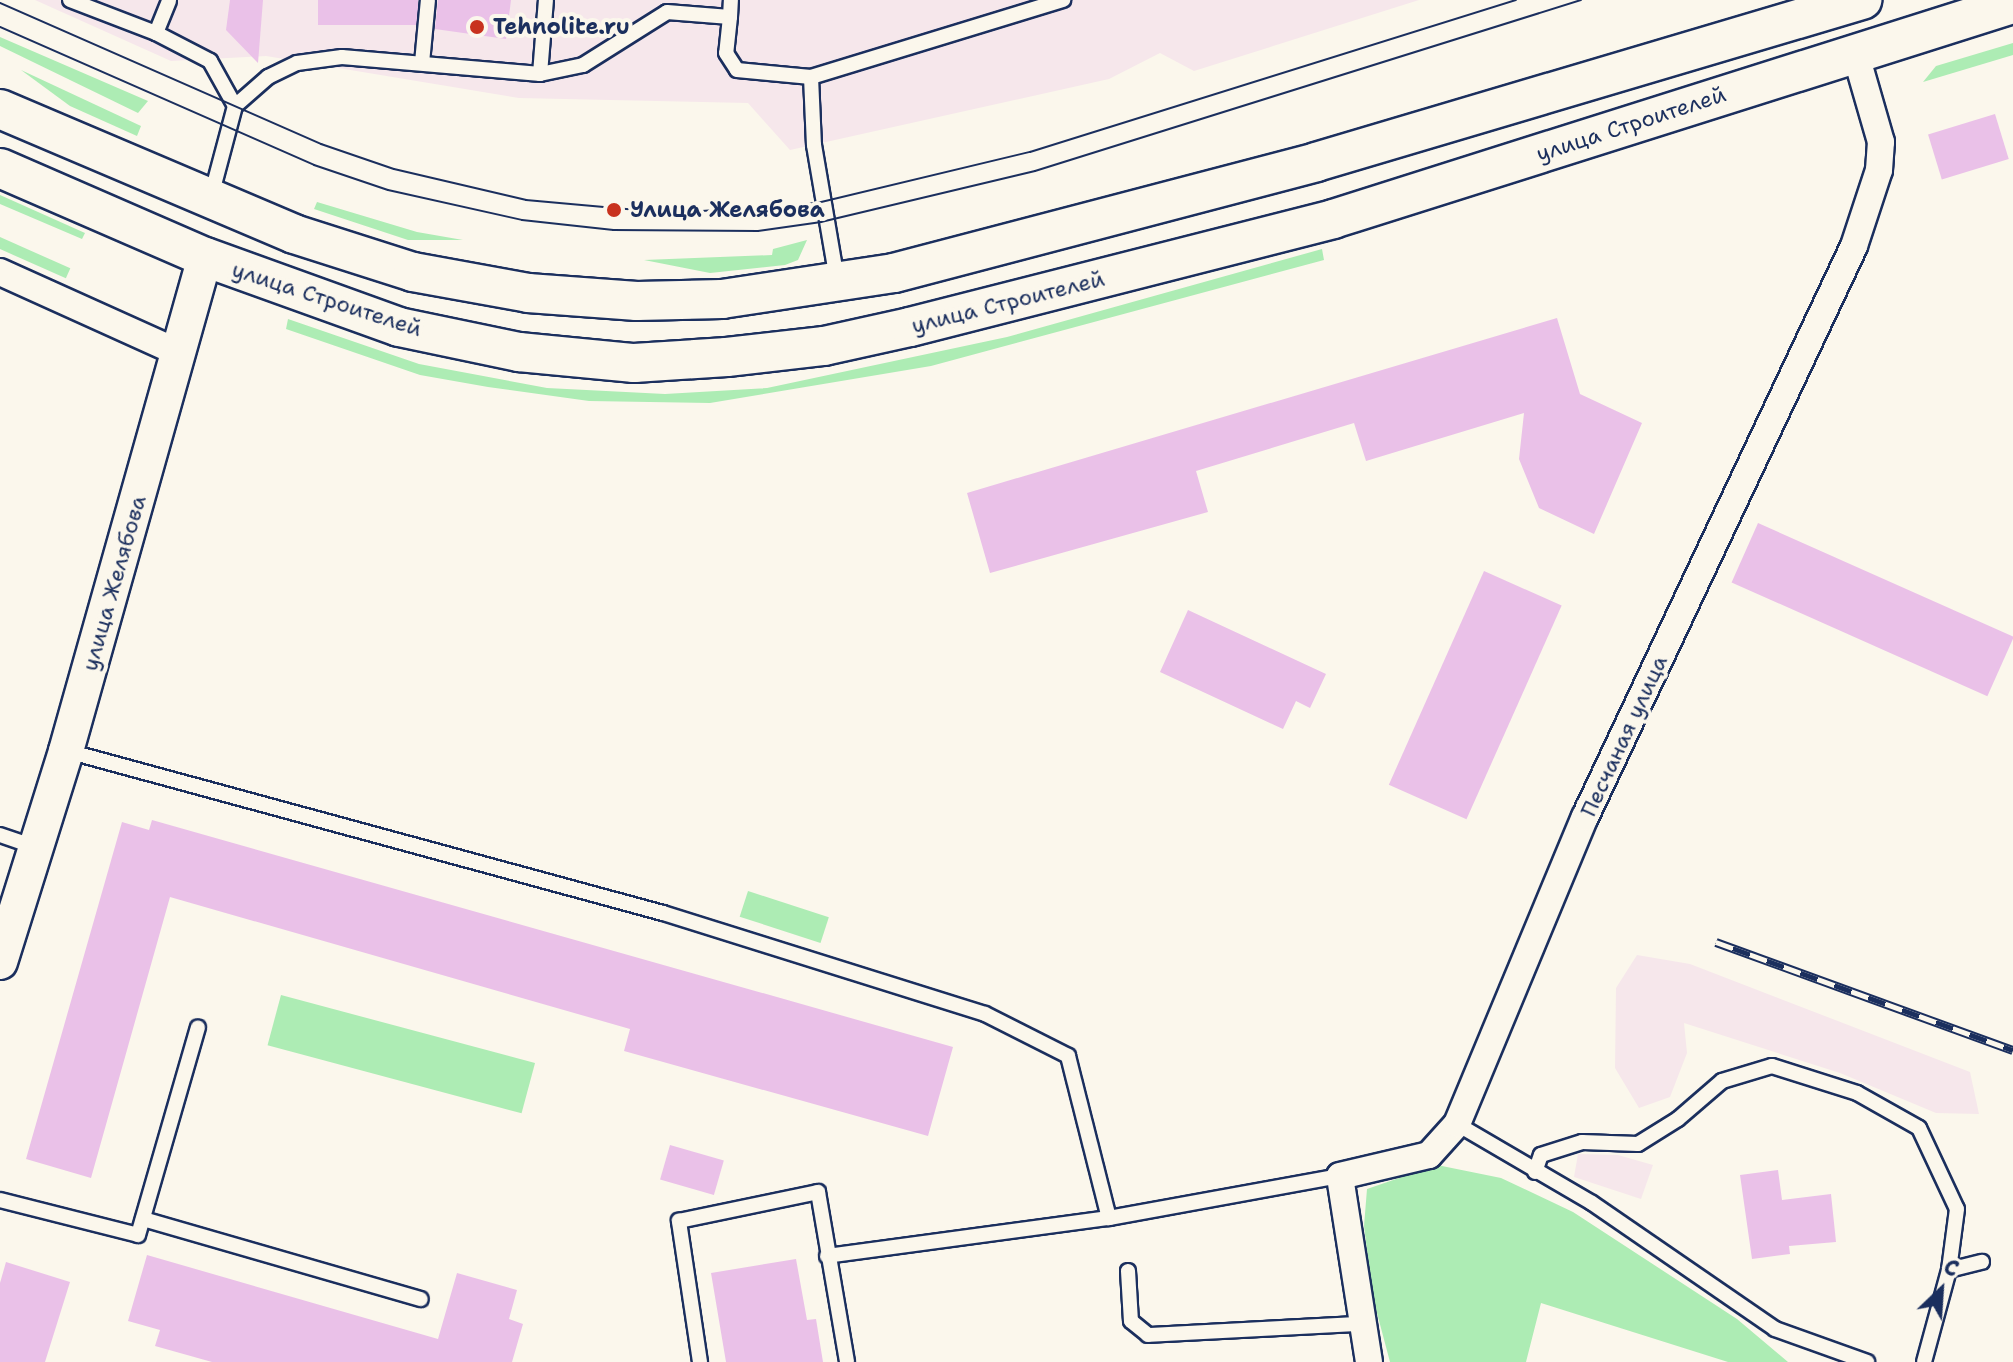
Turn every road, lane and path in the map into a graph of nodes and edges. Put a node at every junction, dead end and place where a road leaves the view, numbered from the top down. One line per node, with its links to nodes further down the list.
1 (70, 0): 10 (lane)
2 (169, 0): 10 (lane)
3 (428, 0): 12 (lane)
4 (546, 0): 13 (lane)
5 (731, 0): 9 (lane)
6 (1063, 0): 14 (lane)
7 (1862, 0): 21 (main road)
8 (2013, 4): 11 (main road, улица Строителей)
9 (730, 17): 13 (lane); 14 (lane)
10 (156, 33): 15 (lane)
11 (1855, 52): 19 (main road, улица Строителей); 28 (street, Песчаная улица)
12 (422, 63): 13 (lane); 15 (lane)
13 (540, 74)
14 (811, 77): 21 (lane)
15 (235, 106): 18 (lane)
16 (0, 109): 18 (main road)
17 (0, 168): 19 (main road, улица Строителей)
18 (210, 200): 19 (main road, улица Желябова); 21 (main road)
19 (205, 257): 22 (street, улица Желябова)
20 (0, 272): 22 (street)
21 (838, 283)
22 (179, 353): 23 (street, улица Желябова)
23 (66, 751): 25 (street, улица Желябова); 32 (lane)
24 (0, 835): 25 (lane)
25 (34, 847): 26 (street, улица Желябова)
26 (0, 962)
27 (198, 1027): 33 (lane)
28 (1457, 1124): 29 (lane); 30 (street, Песчаная улица)
29 (1535, 1172): 36 (lane); 43 (lane)
30 (1340, 1176): 32 (lane); 39 (street)
31 (0, 1200): 33 (lane)
32 (1109, 1218): 34 (lane)
33 (143, 1219): 38 (lane)
34 (827, 1256): 40 (lane); 41 (lane)
35 (1982, 1262): 36 (lane)
36 (1949, 1270): 44 (lane)
37 (1128, 1271): 39 (lane)
38 (421, 1299)
39 (1359, 1324): 42 (street)
40 (700, 1362)
41 (847, 1362)
42 (1369, 1362)
43 (1867, 1362)
44 (1924, 1362)

